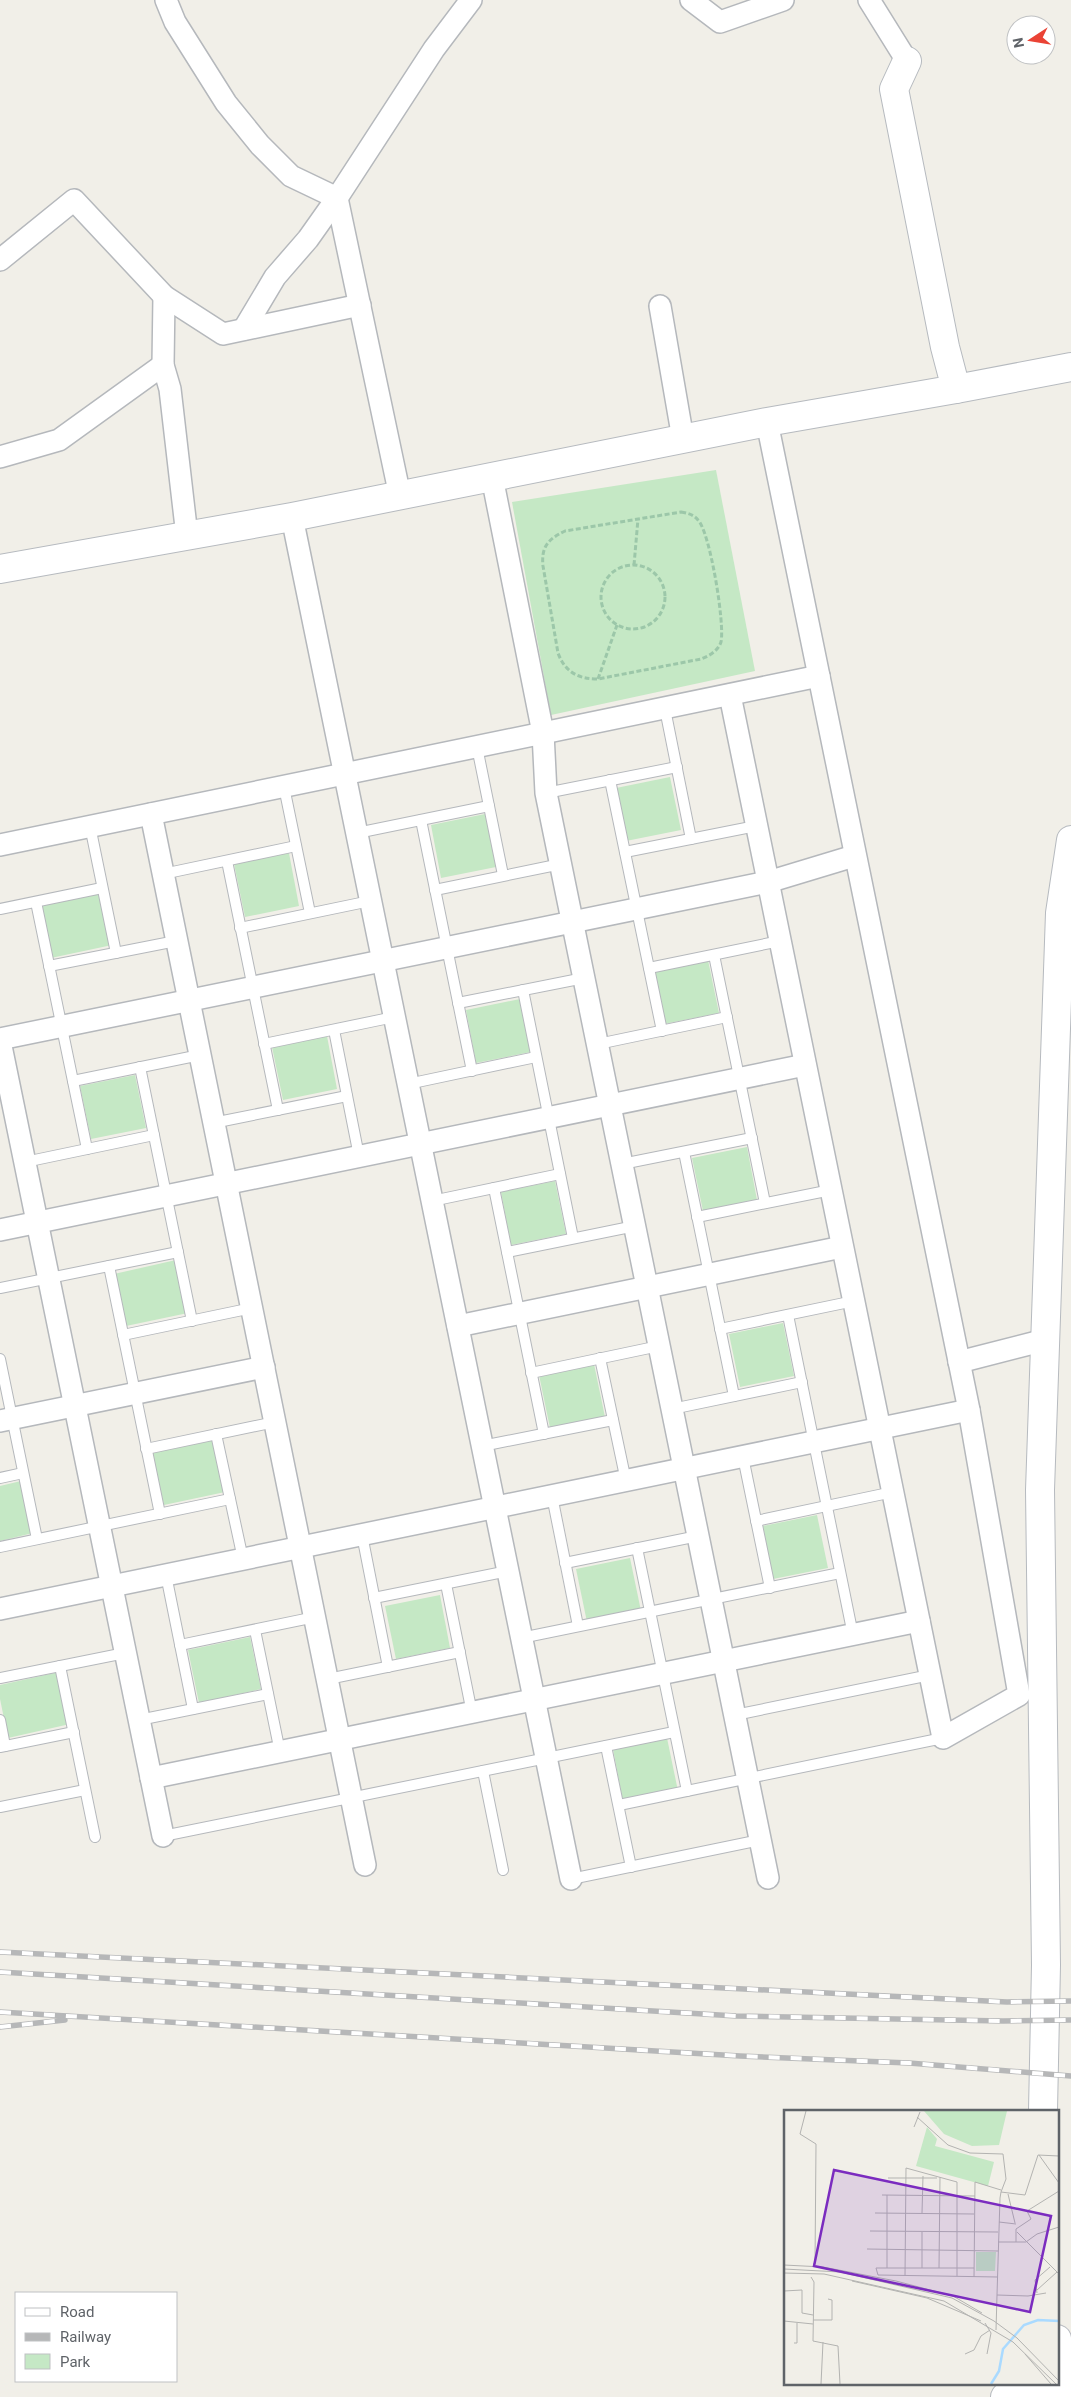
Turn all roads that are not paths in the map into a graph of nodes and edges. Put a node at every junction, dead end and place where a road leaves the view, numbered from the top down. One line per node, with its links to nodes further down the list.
1 (166, 0): 7 (street)
2 (471, 0): 7 (street)
3 (690, 0): 4 (street)
4 (783, 0)
5 (869, 0): 6 (street)
6 (907, 61): 15 (street)
7 (337, 198): 10 (street); 12 (street)
8 (0, 260): 9 (street)
9 (164, 296): 12 (street); 13 (street)
10 (360, 305): 12 (street); 20 (street)
11 (660, 306): 17 (street)
12 (244, 329)
13 (163, 365): 18 (street); 22 (street)
14 (1071, 367): 15 (street)
15 (956, 389): 16 (street)
16 (767, 422): 17 (street); 24 (street)
17 (682, 439): 19 (street)
18 (0, 457)
19 (492, 477): 20 (street); 27 (street)
20 (400, 496): 21 (street)
21 (292, 517): 22 (street); 30 (street)
22 (187, 536): 23 (street)
23 (0, 569)
24 (819, 676): 25 (street); 45 (street)
25 (730, 695): 26 (street); 38 (street)
26 (665, 709): 27 (street); 29 (lane)
27 (543, 734): 28 (street); 33 (street)
28 (477, 747): 30 (street); 34 (lane)
29 (677, 767): 31 (lane); 40 (lane)
30 (344, 774): 32 (street); 39 (street)
31 (610, 780): 33 (lane); 44 (lane)
32 (284, 787): 35 (street); 43 (lane)
33 (546, 793): 47 (street)
34 (489, 806): 36 (lane); 49 (lane)
35 (150, 814): 37 (street); 48 (street)
36 (420, 820): 39 (lane); 52 (lane)
37 (90, 826): 42 (street); 51 (lane)
38 (756, 826): 40 (lane); 50 (street)
39 (357, 833): 53 (street)
40 (692, 839): 44 (lane)
41 (1071, 840): 130 (street)
42 (0, 845)
43 (296, 846): 46 (lane); 57 (lane)
44 (625, 852): 56 (lane)
45 (854, 856): 50 (street); 134 (street)
46 (227, 861): 48 (lane); 59 (lane)
47 (560, 864): 49 (lane); 58 (street)
48 (162, 874): 60 (street)
49 (503, 875): 52 (lane)
50 (768, 882): 56 (street); 61 (street)
51 (102, 888): 54 (lane); 63 (lane)
52 (435, 890): 62 (lane)
53 (370, 901): 57 (lane); 65 (street)
54 (36, 902): 55 (lane); 66 (lane)
55 (0, 909)
56 (636, 909): 58 (street); 67 (lane)
57 (310, 913): 59 (lane)
58 (573, 922): 62 (street); 68 (street)
59 (240, 928): 69 (lane)
60 (176, 941): 63 (lane); 71 (street)
61 (780, 941): 64 (lane); 83 (street)
62 (447, 948): 65 (street); 72 (lane)
63 (116, 953): 66 (lane)
64 (714, 954): 67 (lane); 74 (lane)
65 (383, 961): 69 (street); 73 (street)
66 (49, 966): 75 (lane)
67 (649, 968): 77 (lane)
68 (584, 978): 70 (lane); 80 (street)
69 (253, 988): 71 (street); 79 (lane)
70 (522, 990): 72 (lane); 82 (lane)
71 (188, 1000): 75 (street); 81 (street)
72 (458, 1004): 85 (lane)
73 (394, 1017): 76 (lane); 88 (street)
74 (727, 1018): 77 (lane); 86 (lane)
75 (62, 1027): 78 (street); 87 (lane)
76 (334, 1030): 79 (lane); 89 (lane)
77 (662, 1031): 80 (lane)
78 (0, 1040): 100 (street)
79 (264, 1044): 91 (lane)
80 (598, 1044): 90 (street)
81 (200, 1054): 84 (lane); 93 (street)
82 (536, 1058): 85 (lane); 92 (lane)
83 (805, 1065): 86 (street); 105 (street)
84 (140, 1067): 87 (lane); 94 (lane)
85 (472, 1071): 88 (lane)
86 (740, 1078): 90 (street); 95 (lane)
87 (73, 1081): 97 (lane)
88 (408, 1084): 96 (street)
89 (347, 1096): 91 (lane); 99 (lane)
90 (610, 1105): 92 (street); 101 (street)
91 (278, 1110): 93 (lane)
92 (549, 1117): 96 (street); 102 (lane)
93 (214, 1123): 103 (street)
94 (154, 1136): 97 (lane); 106 (lane)
95 (752, 1138): 98 (lane); 108 (lane)
96 (420, 1144): 99 (street); 107 (street)
97 (86, 1149): 100 (lane)
98 (684, 1152): 101 (lane); 109 (lane)
99 (359, 1156): 103 (street)
100 (25, 1162): 110 (street)
101 (622, 1164): 111 (street)
102 (560, 1174): 104 (lane); 113 (lane)
103 (226, 1184): 106 (street); 123 (street)
104 (494, 1188): 107 (lane); 116 (lane)
105 (831, 1190): 108 (lane); 114 (street)
106 (167, 1196): 110 (street); 115 (lane)
107 (432, 1200): 127 (street)
108 (765, 1203): 109 (lane)
109 (697, 1217): 118 (lane)
110 (37, 1222): 112 (street); 119 (street)
111 (635, 1226): 113 (lane); 120 (street)
112 (0, 1230)
113 (573, 1238): 116 (lane)
114 (842, 1247): 118 (street); 122 (street)
115 (178, 1252): 117 (lane); 126 (lane)
116 (507, 1252): 124 (lane)
117 (109, 1266): 119 (lane); 129 (lane)
118 (709, 1274): 120 (street); 128 (lane)
119 (48, 1278): 121 (lane); 140 (street)
120 (647, 1287): 124 (street); 131 (street)
121 (0, 1288)
122 (854, 1301): 125 (lane); 146 (street)
123 (252, 1308): 126 (lane); 135 (street)
124 (520, 1313): 127 (street); 136 (lane)
125 (788, 1315): 128 (lane); 137 (lane)
126 (192, 1321): 129 (lane)
127 (458, 1326): 150 (street)
128 (720, 1329): 139 (lane)
129 (123, 1335): 138 (lane)
130 (1045, 1340): 134 (street); 230 (street)
131 (659, 1346): 132 (lane); 141 (street)
132 (600, 1358): 136 (lane); 144 (lane)
133 (0, 1359): 143 (lane)
134 (959, 1362): 142 (street)
135 (264, 1367): 138 (street); 145 (street)
136 (532, 1372): 148 (lane)
137 (802, 1382): 139 (lane); 149 (lane)
138 (135, 1393): 140 (street); 151 (lane)
139 (734, 1396): 141 (lane)
140 (74, 1406): 143 (street); 164 (street)
141 (672, 1409): 153 (street)
142 (969, 1410): 146 (street); 208 (street)
143 (6, 1420): 154 (lane)
144 (612, 1420): 148 (lane); 156 (lane)
145 (275, 1422): 147 (lane); 169 (street)
146 (880, 1429): 149 (street); 157 (street)
147 (216, 1434): 151 (lane); 159 (lane)
148 (544, 1434): 150 (lane)
149 (815, 1443): 152 (street); 160 (lane)
150 (482, 1446): 161 (street)
151 (146, 1448): 162 (lane)
152 (743, 1457): 153 (street); 163 (lane)
153 (685, 1469): 156 (street); 166 (street)
154 (23, 1473): 155 (lane); 167 (lane)
155 (0, 1478)
156 (626, 1481): 158 (street)
157 (893, 1492): 160 (lane); 184 (street)
158 (552, 1496): 161 (street); 172 (lane)
159 (230, 1499): 162 (lane); 171 (lane)
160 (826, 1506): 163 (lane); 174 (lane)
161 (495, 1508): 165 (street); 173 (street)
162 (160, 1514): 164 (lane)
163 (756, 1521): 178 (lane)
164 (99, 1526): 167 (lane); 177 (street)
165 (362, 1535): 169 (street); 179 (lane)
166 (698, 1536): 170 (lane); 180 (street)
167 (37, 1539): 168 (lane)
168 (0, 1546)
169 (301, 1548): 171 (street); 183 (street)
170 (637, 1548): 172 (lane); 182 (lane)
171 (243, 1560): 175 (street)
172 (565, 1563): 185 (lane)
173 (508, 1571): 176 (lane); 188 (street)
174 (840, 1573): 178 (lane); 187 (lane)
175 (166, 1575): 177 (street); 189 (lane)
176 (446, 1584): 179 (lane); 191 (lane)
177 (112, 1586): 181 (street); 190 (street)
178 (770, 1588): 180 (lane)
179 (374, 1598): 194 (lane)
180 (711, 1600): 182 (lane); 192 (street)
181 (0, 1609)
182 (650, 1612): 185 (lane); 195 (lane)
183 (315, 1617): 186 (lane); 198 (street)
184 (919, 1621): 187 (street); 196 (street)
185 (578, 1626): 188 (lane)
186 (255, 1630): 189 (lane); 199 (lane)
187 (853, 1635): 192 (street)
188 (521, 1638): 200 (street)
189 (180, 1645): 201 (lane)
190 (125, 1652): 193 (lane); 205 (street)
191 (460, 1652): 194 (lane); 202 (lane)
192 (724, 1661): 195 (street); 203 (street)
193 (60, 1666): 197 (lane); 206 (lane)
194 (388, 1667): 198 (lane)
195 (663, 1674): 200 (street); 207 (lane)
196 (930, 1675): 203 (lane); 208 (street)
197 (0, 1678)
198 (328, 1679): 209 (street)
199 (268, 1694): 201 (lane); 212 (lane)
200 (534, 1700): 202 (street); 213 (street)
201 (193, 1709): 205 (lane)
202 (472, 1713): 209 (street)
203 (735, 1715): 216 (street)
204 (0, 1720): 210 (lane)
205 (139, 1720): 215 (street)
206 (74, 1732): 210 (lane); 217 (lane)
207 (674, 1732): 211 (lane); 218 (lane)
208 (943, 1738): 216 (lane)
209 (340, 1740): 212 (street); 219 (street)
210 (3, 1746)
211 (606, 1746): 213 (lane); 220 (lane)
212 (280, 1752): 215 (street)
213 (546, 1758): 214 (lane); 229 (street)
214 (483, 1771): 219 (lane); 227 (lane)
215 (151, 1778): 223 (street)
216 (748, 1778): 218 (lane); 224 (street)
217 (86, 1790): 221 (lane); 222 (lane)
218 (687, 1791): 220 (lane)
219 (352, 1798): 223 (lane); 225 (street)
220 (619, 1805): 226 (lane)
221 (0, 1807)
222 (95, 1836)
223 (163, 1836)
224 (760, 1840): 226 (lane); 228 (street)
225 (365, 1865)
226 (631, 1867): 229 (lane)
227 (503, 1870)
228 (768, 1878)
229 (571, 1879)
230 (1043, 2110)
231 (1058, 2345): 234 (street)
232 (1005, 2397): 233 (street)
233 (1045, 2397)
234 (1067, 2397)

